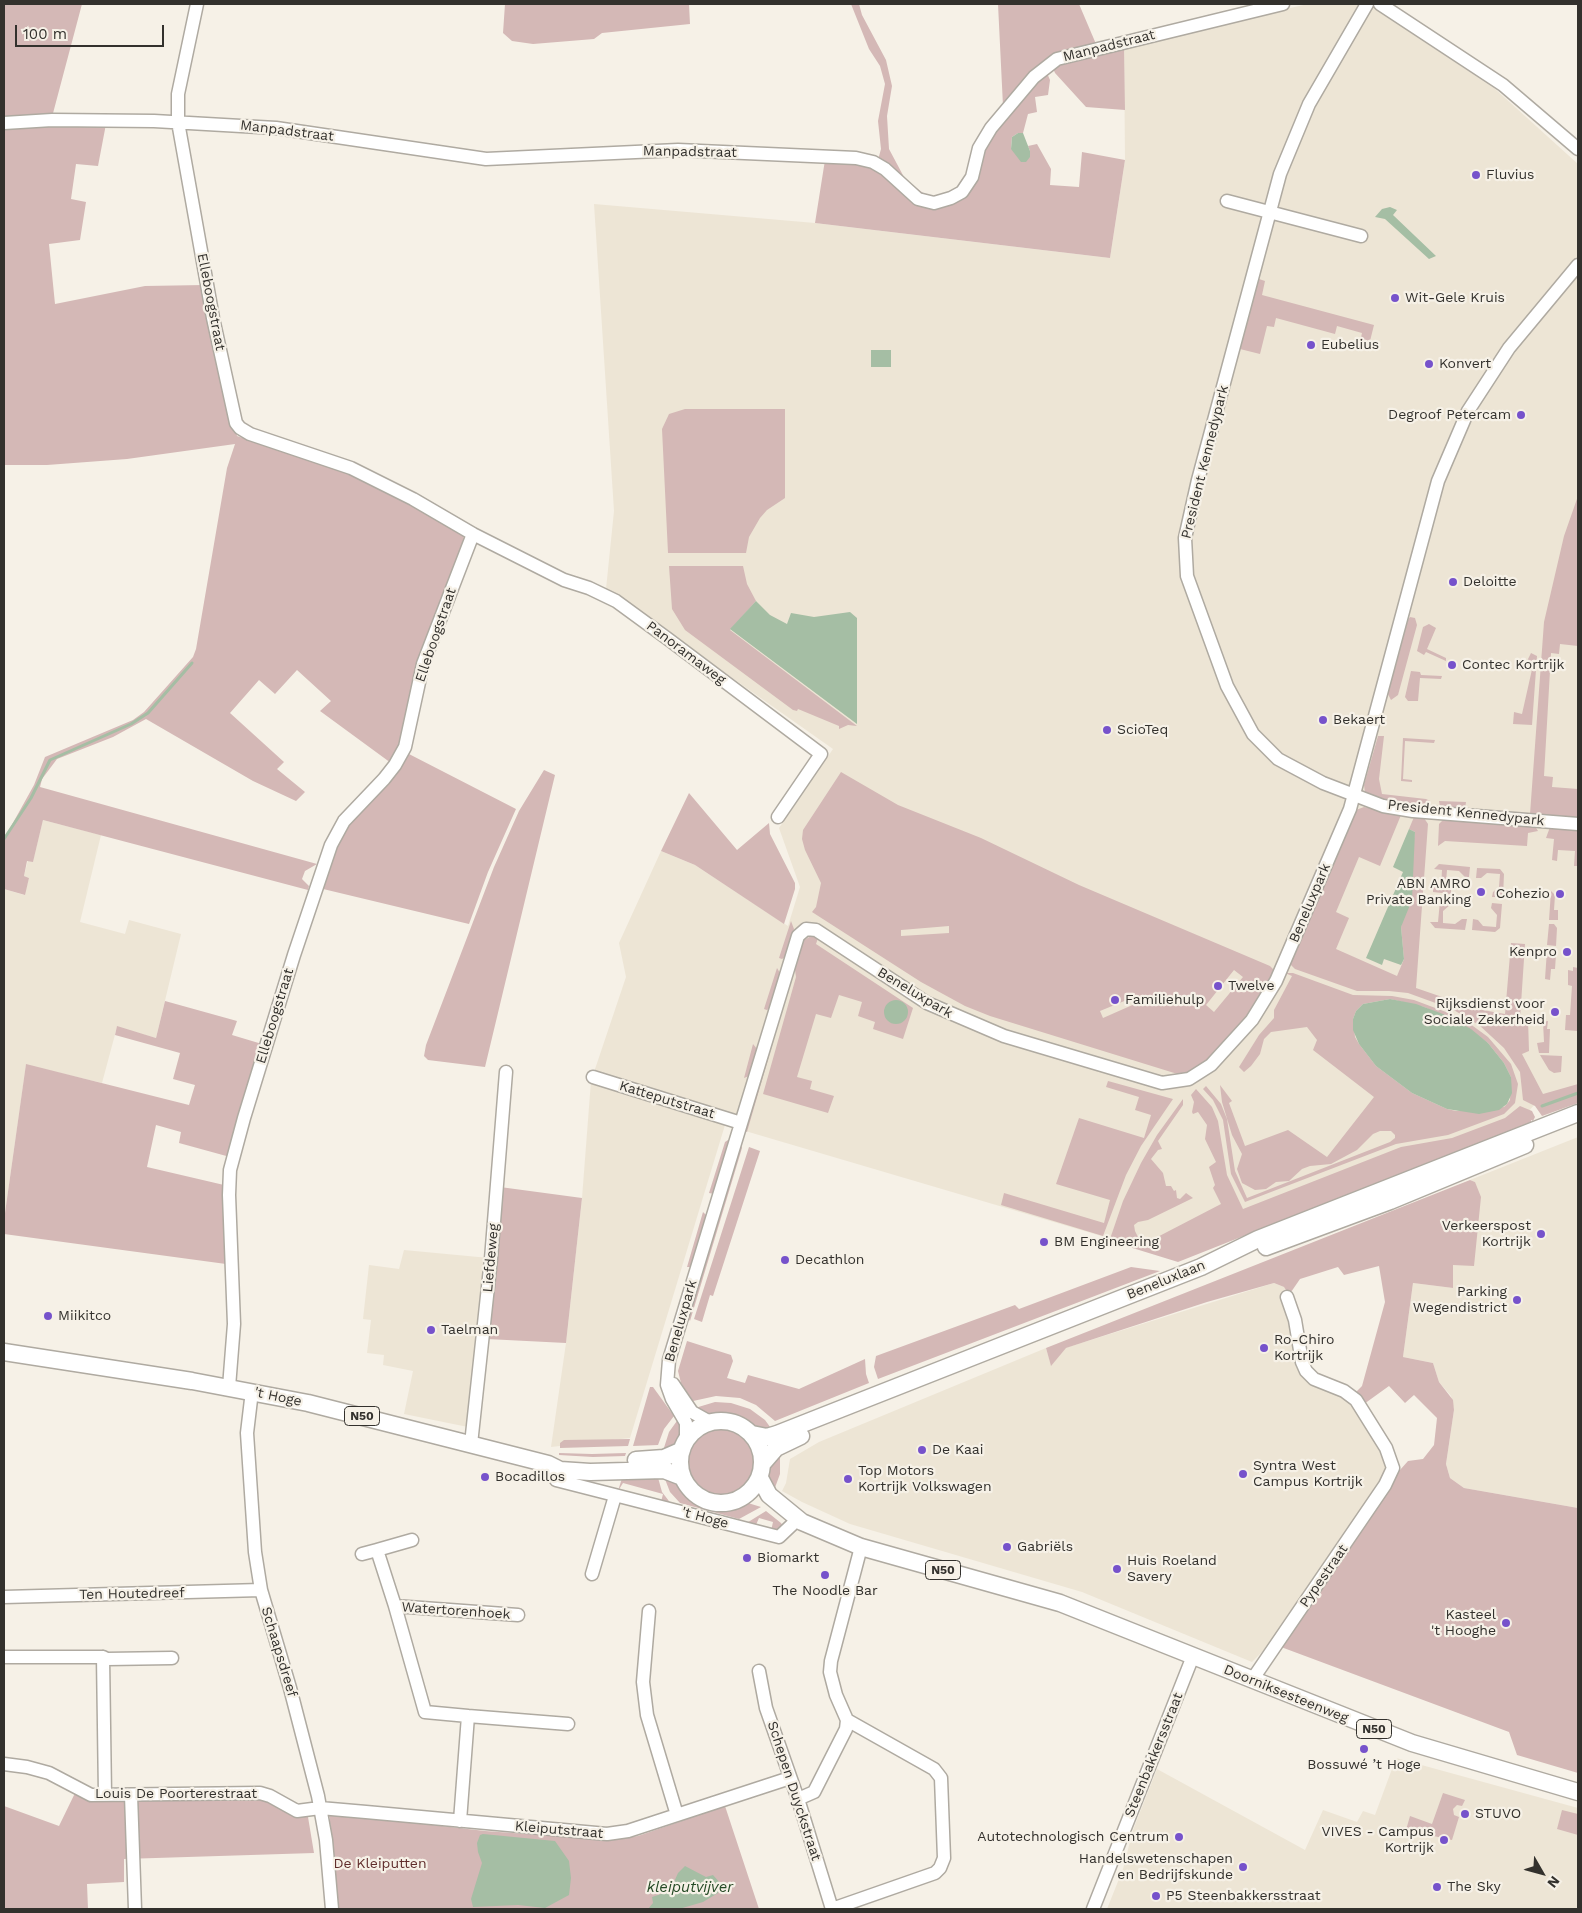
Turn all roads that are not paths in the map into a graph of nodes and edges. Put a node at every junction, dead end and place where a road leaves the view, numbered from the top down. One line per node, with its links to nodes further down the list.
1 (197, 4): 5 (street, Elleboogstraat)
2 (1283, 4): 5 (street, Manpadstraat)
3 (1367, 4): 9 (street, President Kennedypark)
4 (1380, 4): 7 (street)
5 (178, 122): 6 (street, Manpadstraat); 12 (street, Elleboogstraat)
6 (4, 123)
7 (1578, 149)
8 (1227, 201): 9 (street)
9 (1270, 212): 10 (street); 13 (street, President Kennedypark)
10 (1360, 236)
11 (1578, 265): 13 (street)
12 (474, 534): 14 (street, Panoramaweg); 24 (street, Elleboogstraat)
13 (1355, 796): 15 (street, President Kennedypark); 19 (street, Beneluxpark)
14 (778, 817)
15 (1578, 824)
16 (506, 1072): 28 (street, Liefdeweg)
17 (593, 1077): 19 (street, Katteputstraat)
18 (1578, 1113): 27 (main road, Beneluxlaan)
19 (741, 1123): 23 (street, Beneluxpark)
20 (1578, 1124): 31 (main road, Beneluxlaan)
21 (1287, 1297): 52 (street, Pypestraat)
22 (4, 1352): 24 (main road, 't Hoge / N50)
23 (668, 1375): 26 (street, Beneluxpark); 29 (street, Beneluxpark)
24 (229, 1387): 25 (main road, 't Hoge / N50)
25 (252, 1391): 28 (main road, 't Hoge / N50); 42 (street, Schaapsdreef)
26 (710, 1422): 27 (main road); 29 (main road, N50)
27 (752, 1434): 31 (main road, N50)
28 (471, 1444): 30 (main road, 't Hoge / N50)
29 (683, 1445): 30 (main road, 't Hoge / N50); 32 (main road)
30 (548, 1464): 32 (main road, 't Hoge / N50)
31 (762, 1471): 35 (main road); 36 (main road, N50)
32 (682, 1478): 35 (main road, N50)
33 (556, 1480): 34 (street, 't Hoge)
34 (615, 1496): 36 (street, 't Hoge); 41 (street)
35 (742, 1498): 36 (main road, N50)
36 (795, 1523): 38 (main road, N50)
37 (412, 1540): 39 (street)
38 (861, 1547): 47 (main road, Doorniksesteenweg / N50); 54 (street)
39 (378, 1550): 40 (street); 44 (street, Watertorenhoek)
40 (362, 1554)
41 (592, 1574)
42 (261, 1590): 43 (street, Ten Houtedreef); 62 (street, Schaapsdreef)
43 (4, 1597)
44 (395, 1606): 46 (street, Watertorenhoek); 53 (street, Watertorenhoek)
45 (649, 1611): 63 (street)
46 (518, 1615)
47 (1193, 1656): 52 (main road, Doorniksesteenweg / N50); 68 (street, Steenbakkersstraat)
48 (4, 1657): 49 (street)
49 (103, 1657): 50 (street); 59 (street)
50 (172, 1658)
51 (759, 1671): 57 (street, Schepen Duyckstraat)
52 (1252, 1680): 58 (main road, Doorniksesteenweg / N50)
53 (468, 1716): 55 (street, Watertorenhoek); 64 (street)
54 (847, 1720): 61 (street); 67 (street)
55 (568, 1724)
56 (4, 1764): 59 (street, Louis De Poorterestraat)
57 (790, 1778): 61 (street, Schepen Duyckstraat); 63 (street, Kleiputstraat)
58 (1578, 1792)
59 (105, 1795): 60 (street, Louis De Poorterestraat)
60 (131, 1795): 62 (street, Louis De Poorterestraat); 65 (street)
61 (798, 1798): 67 (street, Schepen Duyckstraat)
62 (320, 1808): 64 (street, Kleiputstraat); 66 (street, Schaapsdreef)
63 (677, 1815): 64 (street, Kleiputstraat)
64 (460, 1821)
65 (135, 1909)
66 (332, 1909)
67 (832, 1909)
68 (1093, 1909)

